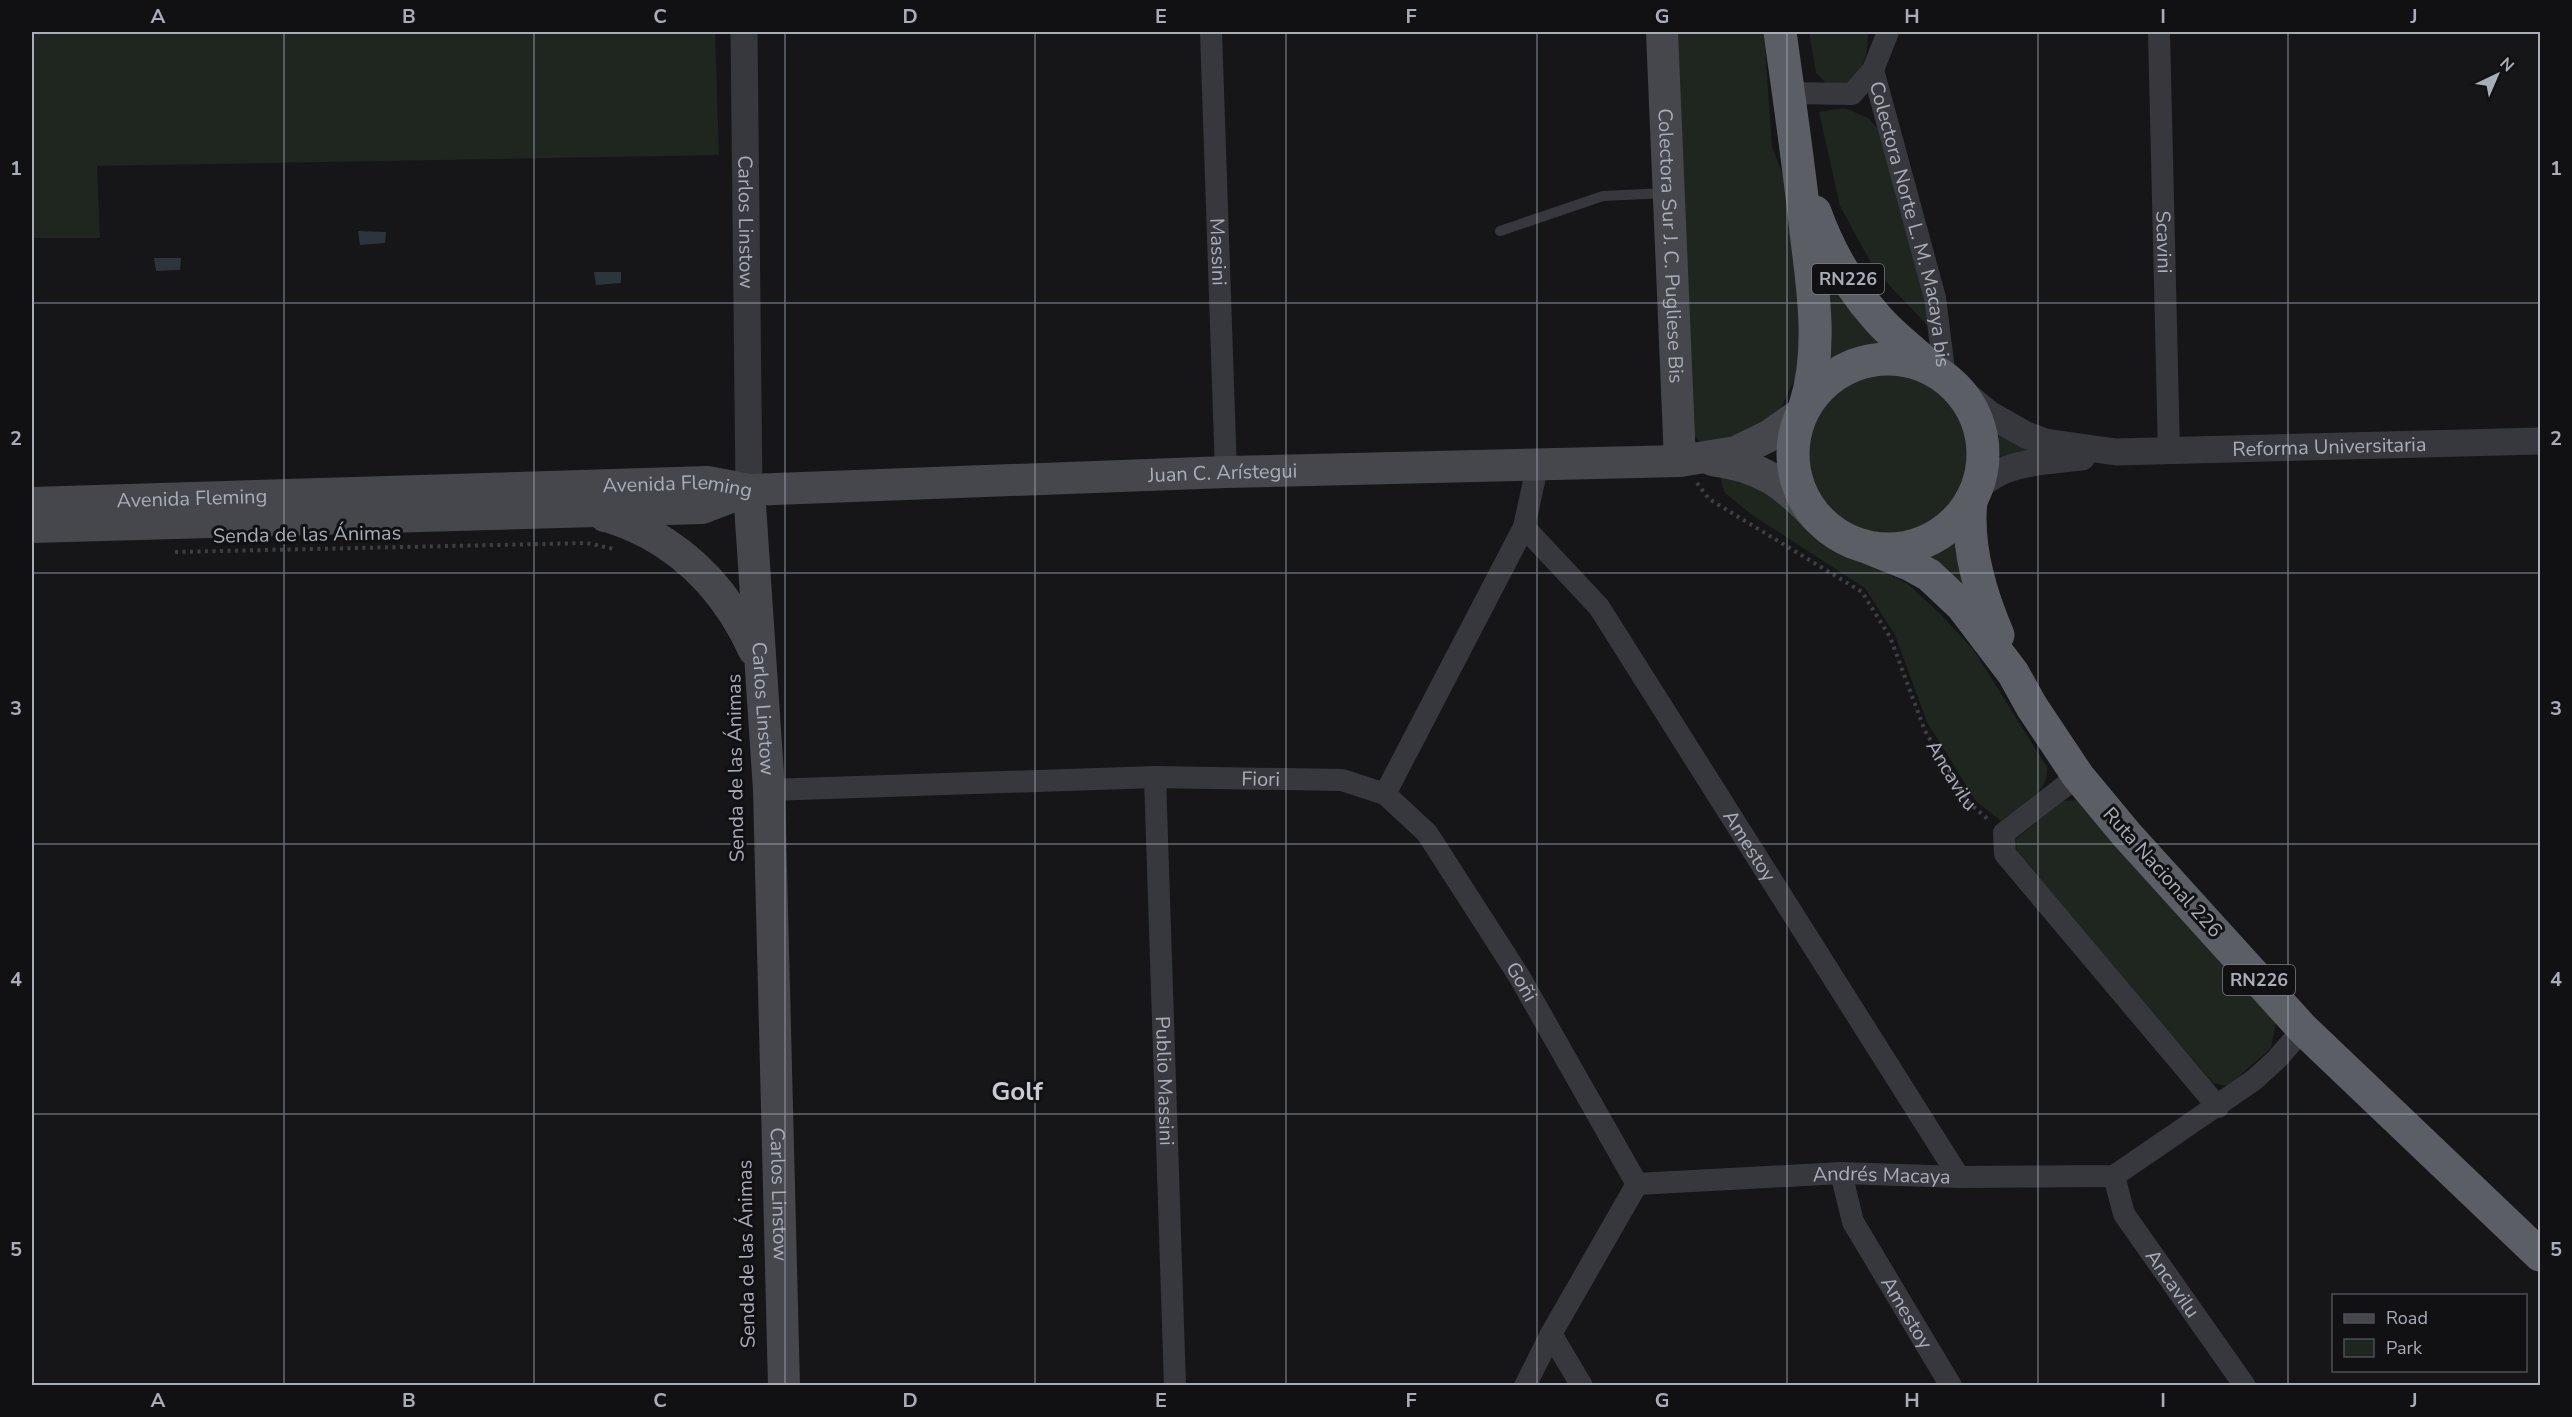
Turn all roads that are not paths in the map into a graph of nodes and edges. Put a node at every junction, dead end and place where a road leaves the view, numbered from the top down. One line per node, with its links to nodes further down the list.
1 (744, 32): 20 (street, Carlos Linstow)
2 (1211, 32): 19 (street, Massini)
3 (1662, 32): 10 (main road, Colectora Sur J. C. Pugliese Bis)
4 (1780, 32): 8 (highway, Ruta Nacional 226 / RN226)
5 (1888, 32): 7 (street)
6 (2158, 32): 16 (street, Scavini)
7 (1873, 70): 8 (street); 12 (street, Colectora Norte L. M. Macaya bis)
8 (1788, 93): 9 (highway, Ruta Nacional 226 / RN226)
9 (1799, 165): 12 (highway, Ruta Nacional 226 / RN226); 13 (highway, Ruta Nacional 226 / RN226)
10 (1669, 193): 11 (lane); 17 (main road, Colectora Sur J. C. Pugliese Bis)
11 (1500, 231)
12 (1944, 378): 13 (highway, Ruta Nacional 226 / RN226); 15 (street, Reforma Universitaria); 21 (highway, Ruta Nacional 226 / RN226)
13 (1802, 410): 17 (main road, Juan C. Arístegui); 24 (highway, Ruta Nacional 226 / RN226)
14 (2541, 441): 16 (street, Reforma Universitaria)
15 (2116, 452): 16 (street, Reforma Universitaria); 21 (street, Reforma Universitaria)
16 (2169, 452)
17 (1690, 460): 18 (main road, Juan C. Arístegui); 24 (main road, Juan C. Arístegui)
18 (1538, 463): 19 (main road, Juan C. Arístegui); 25 (street)
19 (1226, 472): 20 (main road, Juan C. Arístegui)
20 (748, 490): 22 (main road, Avenida Fleming); 23 (main road, Avenida Fleming); 28 (main road, Carlos Linstow)
21 (1974, 495): 27 (highway, Ruta Nacional 226 / RN226); 29 (highway, Ruta Nacional 226 / RN226)
22 (32, 503)
23 (581, 510): 26 (main road, Avenida Fleming); 28 (main road)
24 (1817, 518): 27 (highway, Ruta Nacional 226 / RN226)
25 (1524, 526): 33 (street); 38 (street, Amestoy)
26 (32, 527)
27 (1864, 546): 29 (highway, Ruta Nacional 226 / RN226)
28 (760, 663): 32 (main road, Carlos Linstow)
29 (2013, 673): 30 (highway, Ruta Nacional 226 / RN226)
30 (2078, 776): 34 (highway, Ruta Nacional 226 / RN226); 35 (street)
31 (1155, 777): 32 (street, Fiori); 33 (street, Fiori); 43 (street, Publio Massini)
32 (769, 790): 42 (main road, Carlos Linstow)
33 (1384, 794): 39 (street, Goñi)
34 (2303, 1029): 35 (street); 40 (highway, Ruta Nacional 226 / RN226)
35 (2218, 1107): 37 (street)
36 (1841, 1173): 38 (street, Andrés Macaya); 39 (street, Andrés Macaya); 46 (street, Amestoy)
37 (2114, 1176): 38 (street, Andrés Macaya); 47 (street, Ancavilu)
38 (1959, 1177)
39 (1637, 1184): 41 (street)
40 (2541, 1255)
41 (1551, 1334): 44 (street); 45 (street)
42 (784, 1386)
43 (1175, 1386)
44 (1525, 1386)
45 (1582, 1386)
46 (1951, 1386)
47 (2245, 1386)

